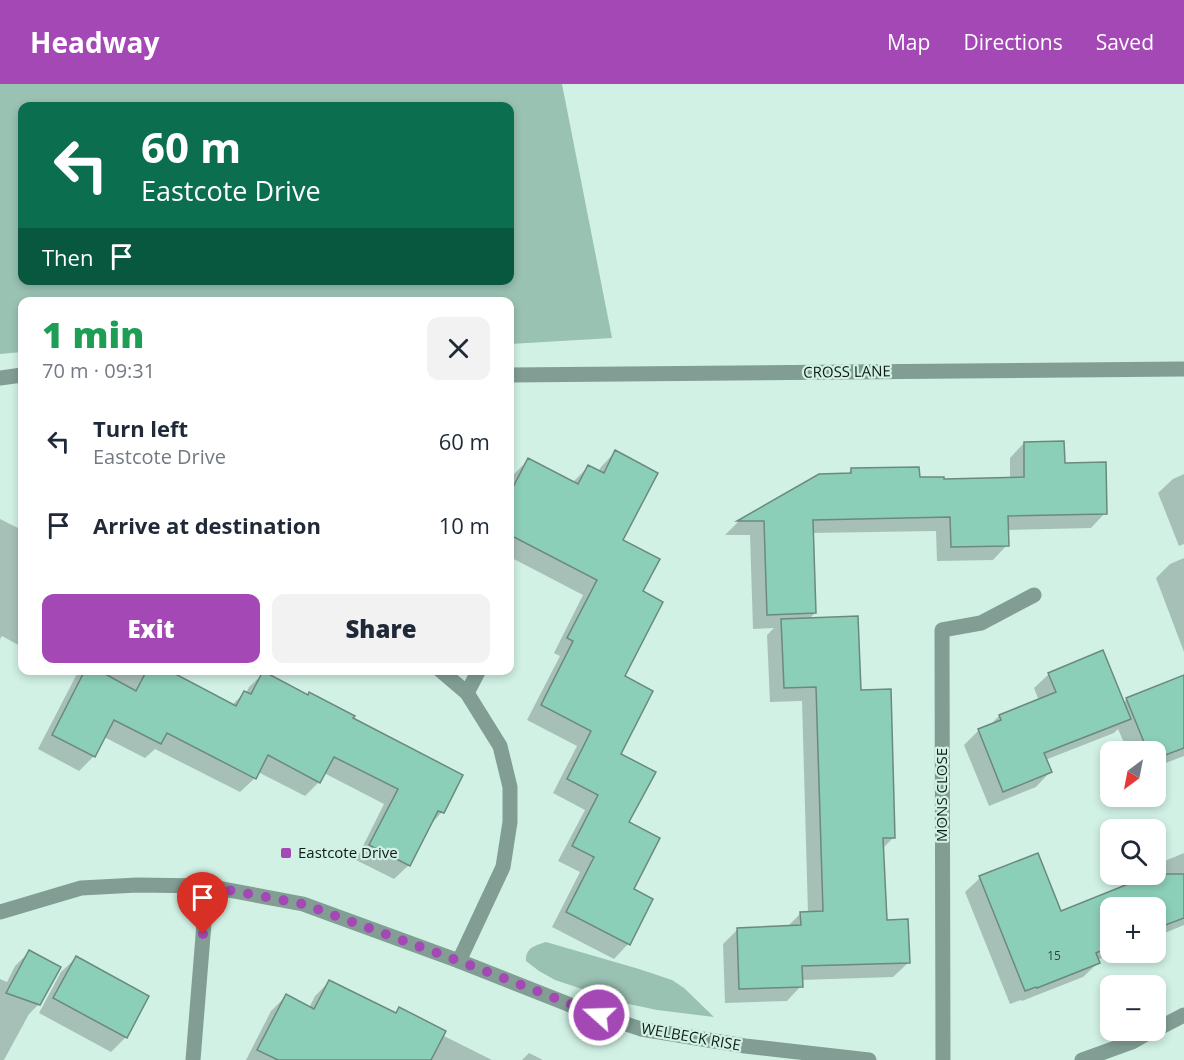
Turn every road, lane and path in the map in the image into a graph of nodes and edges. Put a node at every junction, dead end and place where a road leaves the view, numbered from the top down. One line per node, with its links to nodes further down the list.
1 (1184, 369): 2 (street, CROSS LANE)
2 (514, 375)
3 (18, 376): 4 (street)
4 (0, 378)
5 (1034, 595): 17 (street, MONS CLOSE)
6 (446, 675): 8 (street)
7 (476, 675): 8 (street)
8 (467, 693): 11 (street)
9 (207, 886): 10 (street, WELBECK RISE); 11 (street, WELBECK RISE); 15 (street)
10 (0, 912)
11 (459, 961): 16 (street, WELBECK RISE)
12 (1184, 1015): 13 (street)
13 (1166, 1024)
14 (1134, 1041): 18 (street)
15 (193, 1060)
16 (869, 1060)
17 (943, 1060)
18 (1082, 1060)

